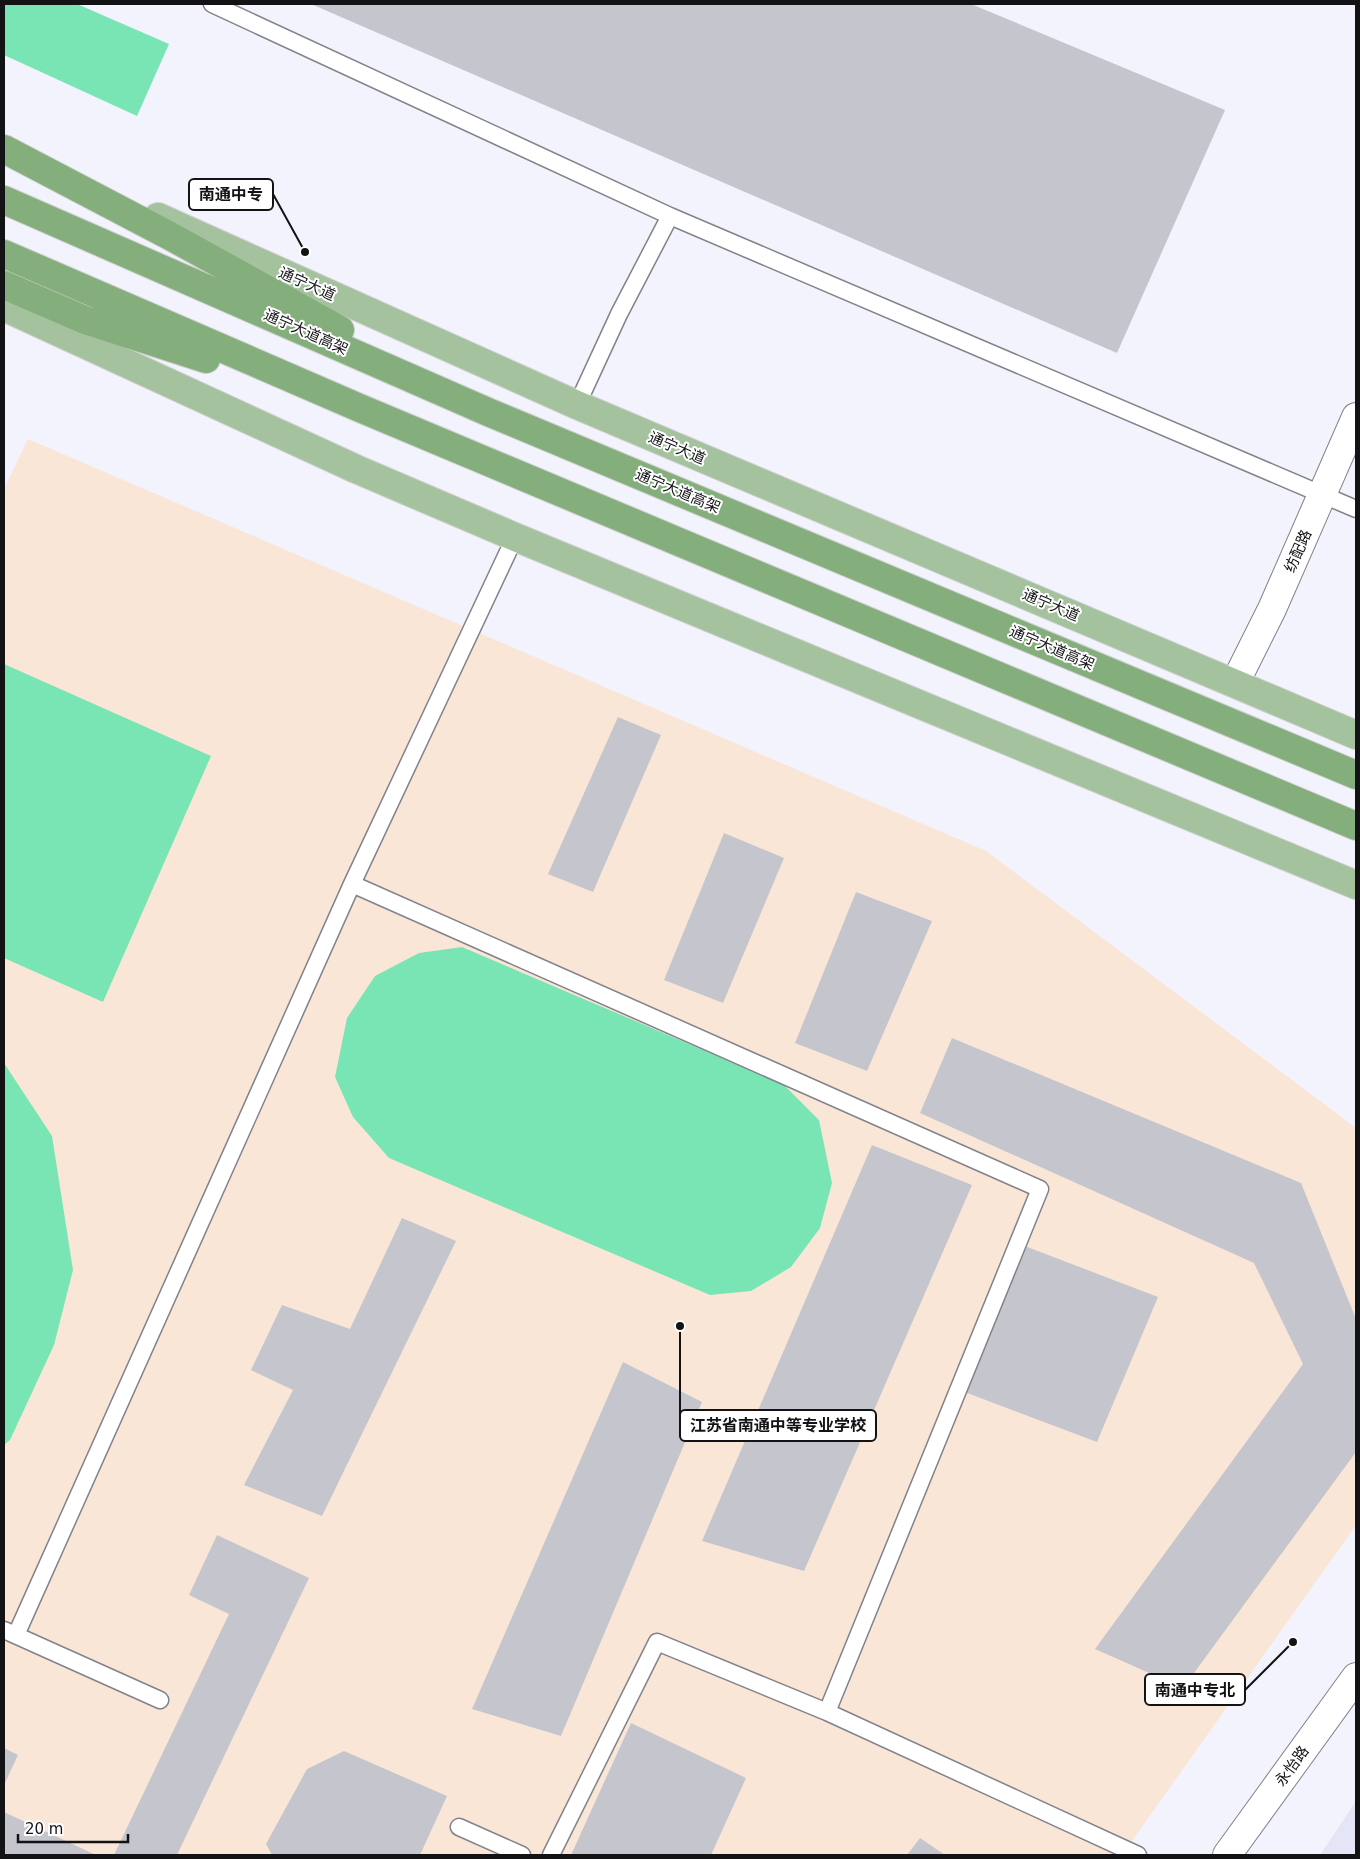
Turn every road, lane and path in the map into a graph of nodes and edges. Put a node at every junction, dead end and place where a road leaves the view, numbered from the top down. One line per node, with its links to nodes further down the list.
1 (212, 4): 4 (lane)
2 (4, 149): 8 (main road, 通宁大道); 10 (highway)
3 (4, 200): 10 (highway, 通宁大道高架)
4 (670, 216): 8 (lane); 12 (lane)
5 (4, 254): 9 (highway)
6 (4, 285): 9 (highway)
7 (4, 307): 14 (main road)
8 (577, 406): 15 (main road, 通宁大道)
9 (362, 409): 18 (highway)
10 (488, 412): 17 (highway, 通宁大道高架)
11 (1356, 417): 12 (street, 纺配路)
12 (1322, 494): 13 (lane); 15 (street, 纺配路)
13 (1356, 509)
14 (516, 537): 19 (lane); 20 (main road)
15 (1235, 683): 16 (main road, 通宁大道)
16 (1356, 736)
17 (1356, 775)
18 (1356, 826)
19 (352, 884): 21 (lane); 24 (lane)
20 (1356, 885)
21 (10, 1633): 23 (lane)
22 (1356, 1677): 29 (street, 永怡路)
23 (160, 1700)
24 (826, 1712): 27 (lane); 28 (lane)
25 (459, 1827): 26 (lane)
26 (522, 1855)
27 (551, 1855)
28 (1138, 1855)
29 (1227, 1855)

